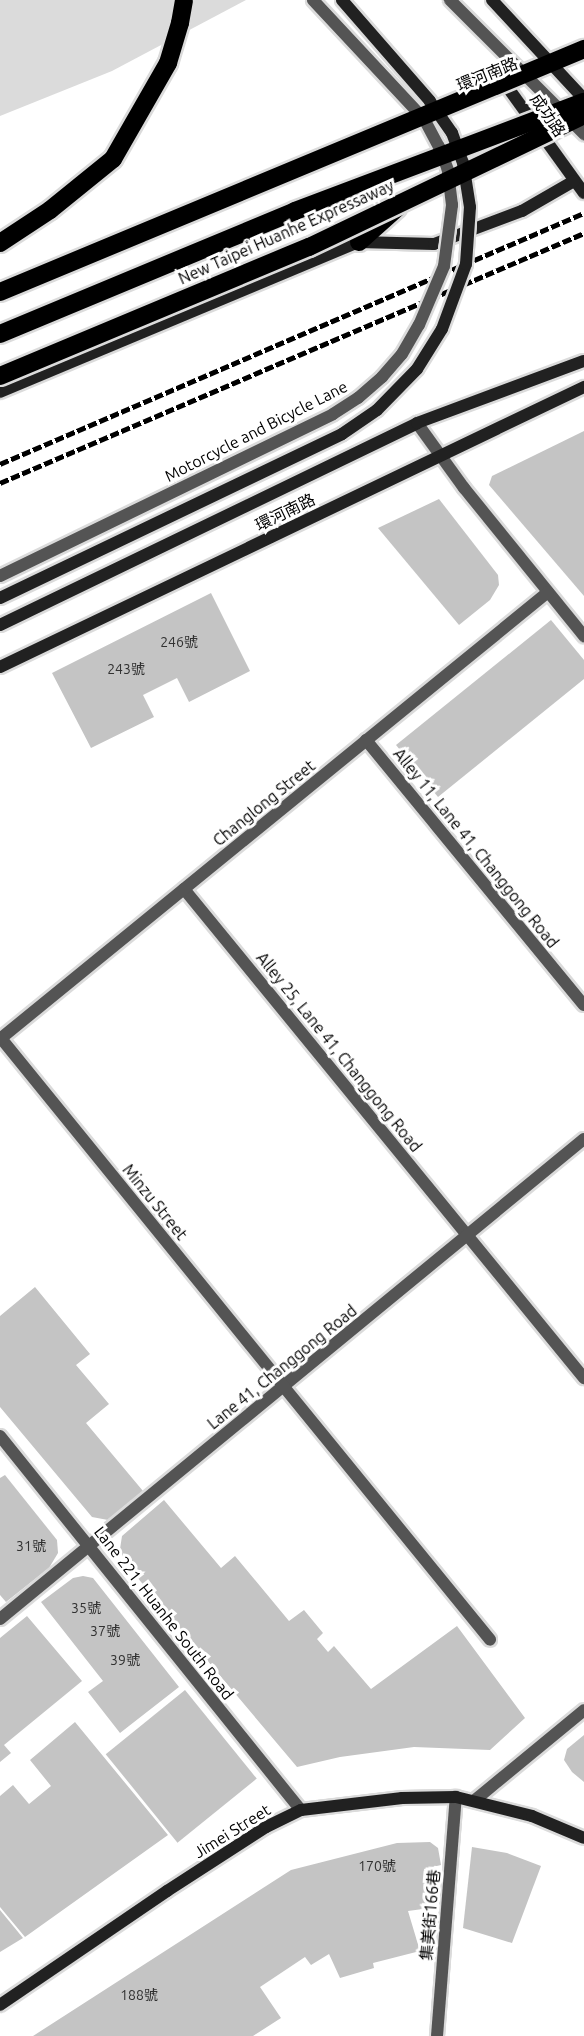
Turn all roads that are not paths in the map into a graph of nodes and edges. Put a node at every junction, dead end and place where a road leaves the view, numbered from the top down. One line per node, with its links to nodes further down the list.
1 (184, 0): 16 (highway)
2 (313, 0): 26 (street, Motorcycle and Bicycle Lane, bridge)
3 (342, 0): 28 (street, bridge)
4 (450, 0): 12 (street, bridge)
5 (492, 0): 8 (street, bridge)
6 (584, 51): 7 (street, 環河南路); 18 (highway, bridge)
7 (506, 85): 11 (street, 成功路); 17 (street, 環河南路)
8 (584, 100): 19 (highway, bridge)
9 (584, 110): 11 (highway)
10 (584, 115): 21 (highway, New Taipei Huanhe Expressaway, bridge)
11 (539, 133): 13 (street, 成功路); 15 (highway)
12 (584, 134)
13 (574, 181): 14 (street, 成功路); 15 (street)
14 (584, 193)
15 (359, 242): 23 (street)
16 (0, 243)
17 (0, 286)
18 (0, 292)
19 (0, 334)
20 (584, 361): 24 (street, 環河南路)
21 (0, 376)
22 (584, 387): 25 (street, 環河南路)
23 (0, 392)
24 (417, 423): 25 (street); 29 (street, 環河南路)
25 (441, 456): 27 (street); 31 (street, 環河南路)
26 (0, 576)
27 (548, 592): 30 (street); 32 (street, Changlong Street)
28 (0, 598)
29 (0, 625)
30 (584, 636)
31 (0, 667)
32 (366, 740): 33 (street, Changlong Street); 34 (street, Alley 11, Lane 41, Changgong Road)
33 (184, 889): 35 (street, Changlong Street); 37 (street, Alley 25, Lane 41, Changgong Road)
34 (584, 1005)
35 (0, 1038): 39 (street, Minzu Street)
36 (584, 1139): 37 (street, Lane 41, Changgong Road)
37 (468, 1236): 38 (street, Alley 25, Lane 41, Changgong Road); 39 (street, Lane 41, Changgong Road)
38 (584, 1378)
39 (284, 1387): 41 (street, Lane 41, Changgong Road); 43 (street, Minzu Street)
40 (0, 1436): 41 (street, Lane 221, Huanhe South Road)
41 (90, 1546): 42 (street, Lane 41, Changgong Road); 47 (street, Lane 221, Huanhe South Road)
42 (0, 1619)
43 (490, 1640)
44 (584, 1710): 46 (street)
45 (456, 1797): 46 (street, Jimei Street); 47 (street, Jimei Street); 50 (street, 集美街166巷)
46 (475, 1800): 48 (street, Jimei Street)
47 (301, 1810): 49 (street, Jimei Street)
48 (584, 1838)
49 (0, 2005)
50 (437, 2036)

